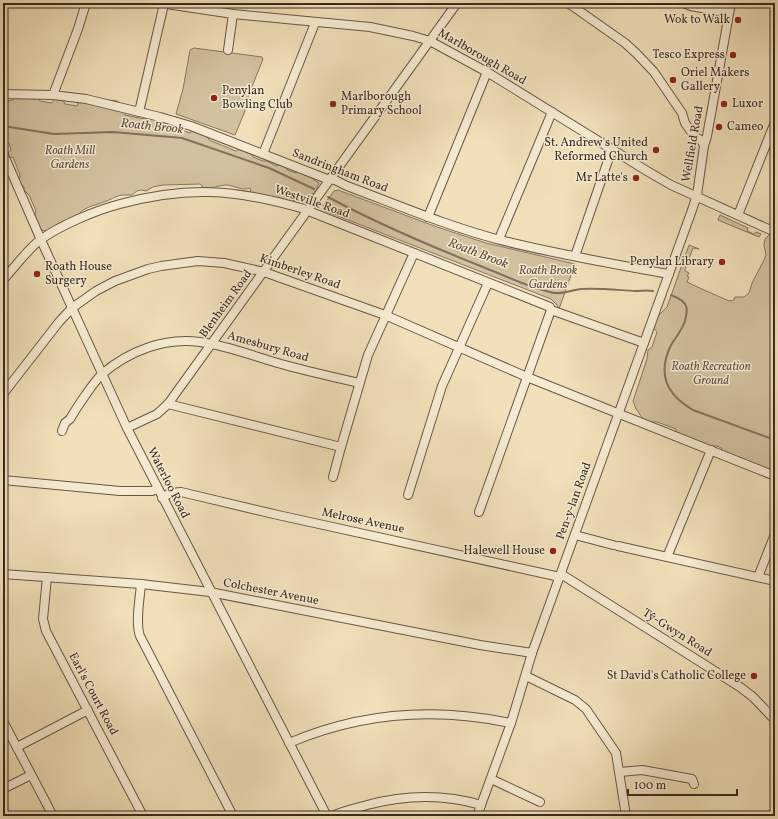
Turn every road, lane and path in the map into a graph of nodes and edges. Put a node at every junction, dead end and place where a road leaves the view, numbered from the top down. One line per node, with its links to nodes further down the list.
1 (86, 3): 14 (street)
2 (162, 3): 8 (street, Marlborough Road); 15 (street)
3 (458, 3): 10 (street, Blenheim Road)
4 (568, 3): 18 (street)
5 (683, 3): 7 (street)
6 (731, 3): 7 (street, Wellfield Road)
7 (729, 13): 18 (street, Wellfield Road)
8 (233, 14): 9 (street, Marlborough Road); 11 (street)
9 (315, 23): 10 (street, Marlborough Road); 20 (street)
10 (430, 41): 12 (street, Marlborough Road); 22 (street, Blenheim Road)
11 (228, 50)
12 (488, 72): 16 (street, Marlborough Road); 26 (street)
13 (3, 94): 14 (street, Sandringham Road)
14 (53, 95): 15 (street, Sandringham Road)
15 (139, 112): 20 (street, Sandringham Road)
16 (552, 112): 19 (street, Marlborough Road); 28 (street)
17 (775, 122): 25 (street)
18 (704, 146): 23 (street, Wellfield Road)
19 (612, 149): 23 (street, Marlborough Road); 31 (street)
20 (263, 154): 22 (street, Sandringham Road)
21 (3, 155): 29 (street, Waterloo Road)
22 (331, 180): 24 (street, Blenheim Road); 26 (street, Sandringham Road)
23 (696, 195): 25 (street, Marlborough Road); 33 (street, Pen-y-lan Road)
24 (308, 211): 29 (street, Westville Road); 30 (street, Westville Road); 32 (street, Blenheim Road)
25 (738, 215): 27 (street, Marlborough Road)
26 (428, 217): 28 (street, Sandringham Road)
27 (775, 232)
28 (499, 239): 31 (street, Sandringham Road)
29 (41, 240): 34 (street, Westville Road); 36 (street, Waterloo Road)
30 (414, 252): 35 (street, Westville Road); 38 (street)
31 (575, 256): 33 (street, Sandringham Road)
32 (264, 272): 36 (street, Kimberley Road); 38 (street, Kimberley Road); 39 (street, Blenheim Road)
33 (669, 274): 40 (street, Pen-y-lan Road)
34 (3, 280)
35 (488, 283): 37 (street, Westville Road); 41 (street)
36 (72, 308): 42 (street, Waterloo Road); 45 (street, Kimberley Road)
37 (552, 310): 40 (street, Westville Road); 43 (street)
38 (385, 315): 41 (street, Kimberley Road); 44 (street)
39 (212, 344): 42 (street, Amesbury Road); 44 (street, Amesbury Road); 46 (street, Blenheim Road)
40 (644, 344): 47 (street, Pen-y-lan Road)
41 (459, 347): 43 (street, Kimberley Road); 56 (street)
42 (102, 375): 48 (street, Waterloo Road); 49 (street, Amesbury Road)
43 (527, 377): 47 (street, Kimberley Road); 58 (street)
44 (359, 384): 50 (street)
45 (3, 394)
46 (168, 404): 48 (street, Blenheim Road); 50 (street)
47 (619, 413): 51 (street, Kimberley Road); 60 (street, Pen-y-lan Road)
48 (127, 428): 55 (street, Waterloo Road)
49 (62, 430)
50 (341, 447): 53 (street)
51 (711, 450): 52 (street, Kimberley Road); 61 (street)
52 (775, 476)
53 (333, 477)
54 (3, 480): 55 (street)
55 (158, 489): 57 (street, Waterloo Road)
56 (408, 495)
57 (162, 498): 63 (street, Melrose Avenue); 68 (street, Waterloo Road)
58 (479, 512)
59 (775, 534): 65 (street)
60 (575, 535): 61 (street); 63 (street, Pen-y-lan Road)
61 (668, 557): 65 (street)
62 (3, 574): 64 (street, Colchester Avenue)
63 (560, 575): 69 (street, Pen-y-lan Road); 72 (street, Tŷ-Gwyn Road)
64 (47, 577): 67 (street, Colchester Avenue); 71 (street, Earl's Court Road)
65 (758, 577): 66 (street)
66 (775, 581)
67 (141, 584): 68 (street, Colchester Avenue); 86 (street)
68 (210, 592): 69 (street, Colchester Avenue); 75 (street, Waterloo Road)
69 (532, 653): 70 (street, Pen-y-lan Road)
70 (526, 676): 74 (street, Pen-y-lan Road); 77 (street)
71 (88, 710): 76 (street); 85 (street, Earl's Court Road)
72 (775, 720)
73 (3, 721): 76 (street)
74 (511, 723): 75 (street); 79 (street, Pen-y-lan Road)
75 (289, 743): 87 (street, Waterloo Road)
76 (17, 747): 78 (street)
77 (620, 772): 80 (street); 90 (street)
78 (31, 774): 81 (street); 84 (street)
79 (491, 779): 82 (street); 83 (street, Pen-y-lan Road)
80 (694, 784)
81 (3, 789)
82 (540, 802)
83 (481, 805): 88 (street); 89 (street, Pen-y-lan Road)
84 (53, 816)
85 (143, 816)
86 (233, 816)
87 (327, 816)
88 (332, 816)
89 (477, 816)
90 (626, 816)

